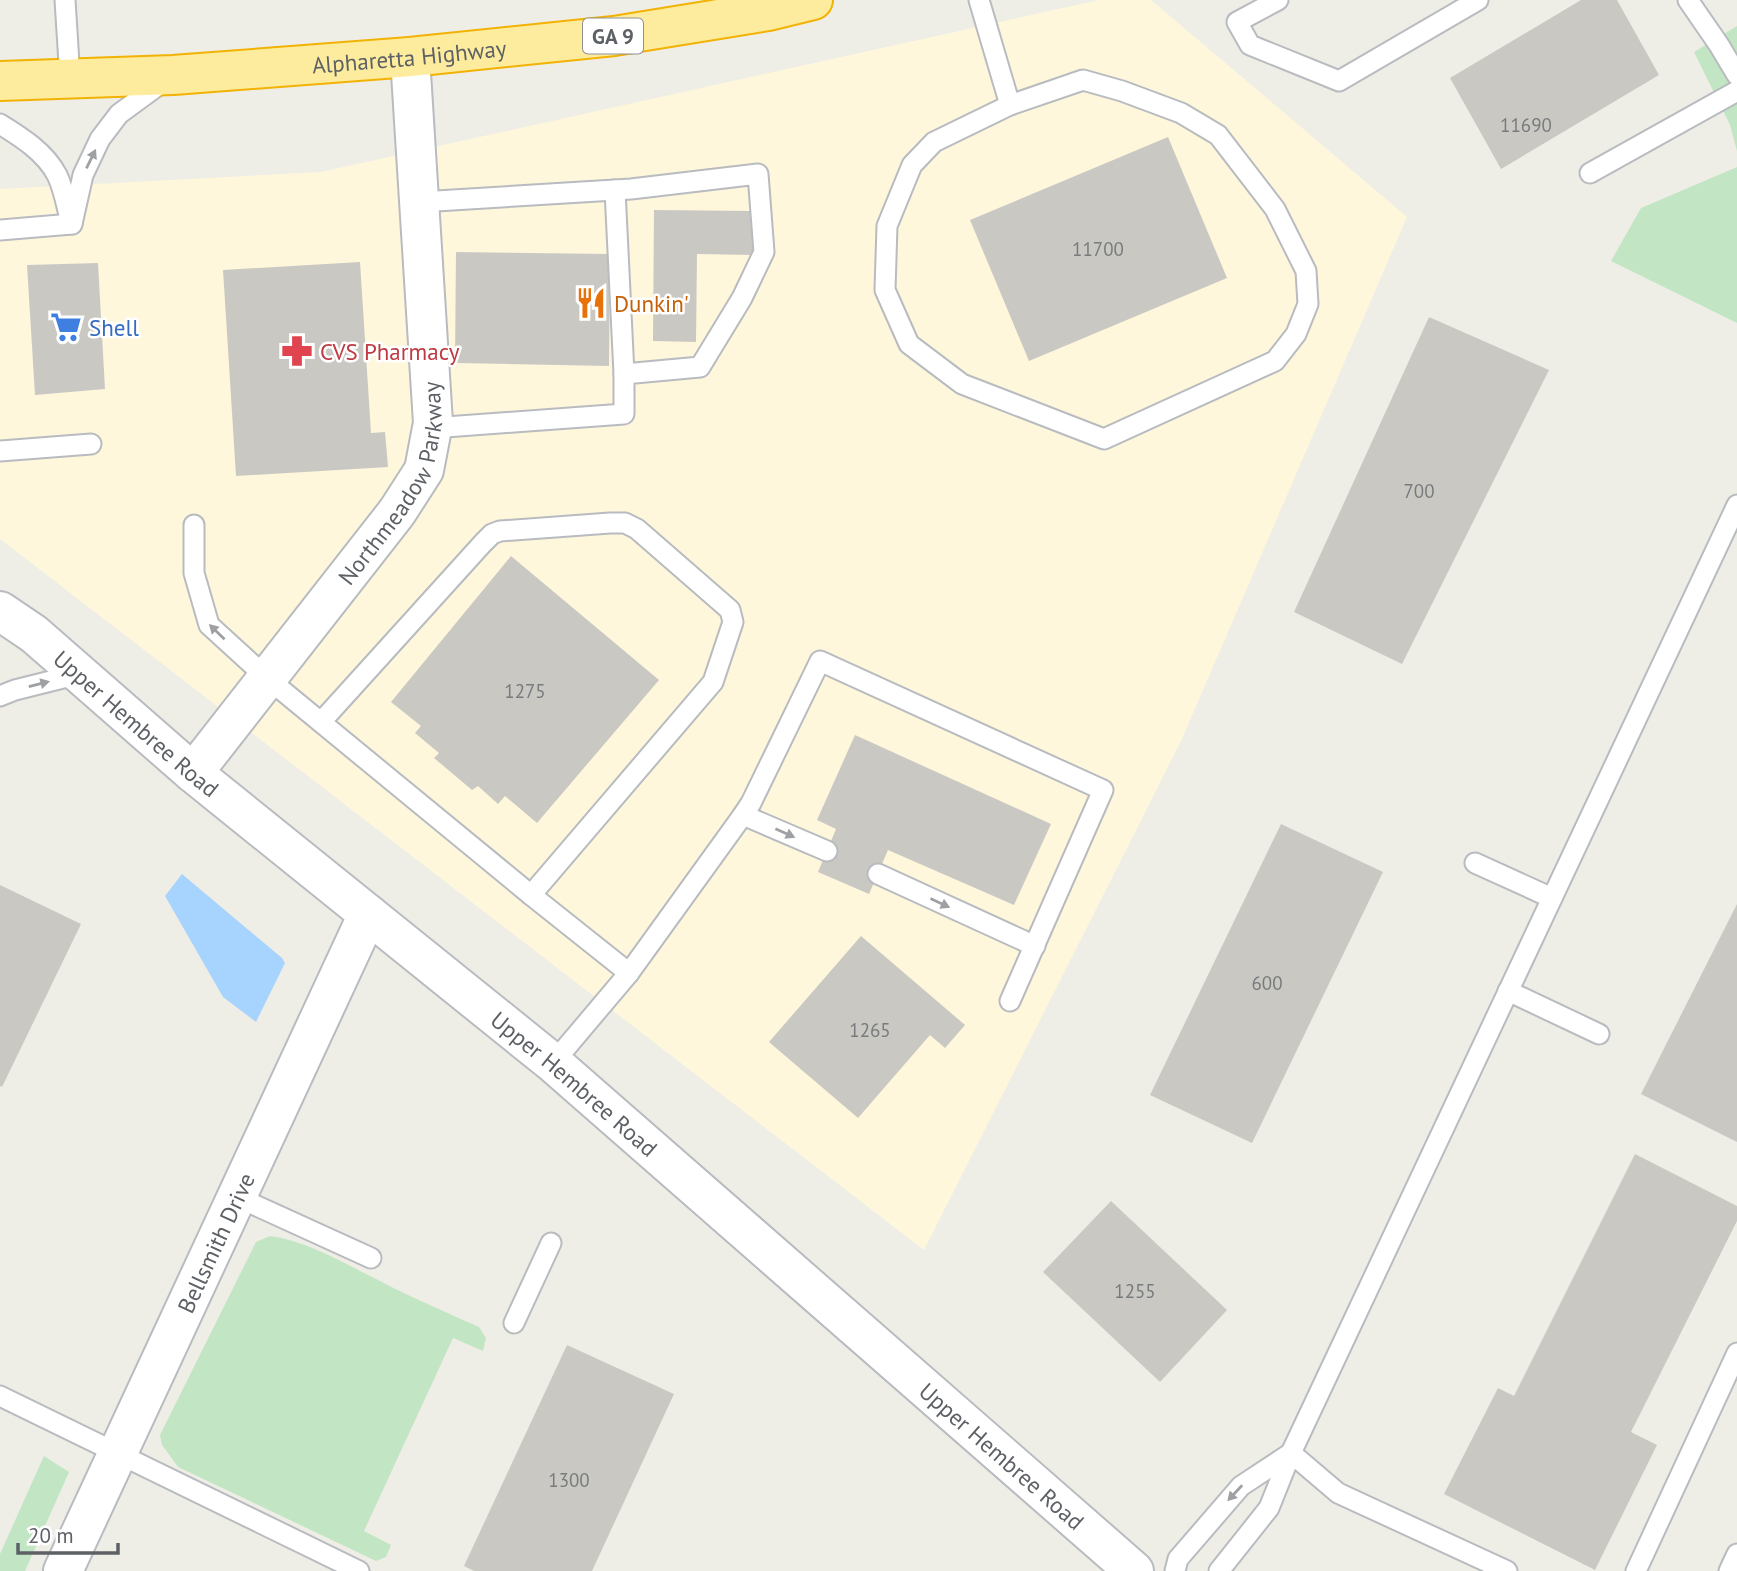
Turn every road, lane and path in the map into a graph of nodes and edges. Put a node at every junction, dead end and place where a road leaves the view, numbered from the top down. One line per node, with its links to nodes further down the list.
1 (65, 0): 10 (lane)
2 (813, 0): 7 (highway, Alpharetta Highway / GA 9)
3 (979, 0): 13 (lane)
4 (1278, 0): 5 (lane)
5 (1478, 0)
6 (1688, 0): 9 (lane)
7 (410, 57): 8 (highway, Alpharetta Highway / GA 9); 17 (street, Northmeadow Parkway)
8 (173, 75): 10 (highway, Alpharetta Highway / GA 9); 18 (lane, one-way to 8)
9 (1737, 75)
10 (70, 79): 11 (highway, Alpharetta Highway / GA 9)
11 (0, 81)
12 (1737, 91): 15 (lane)
13 (1010, 105): 13 (lane)
14 (0, 124): 18 (lane)
15 (1590, 173)
16 (615, 190): 17 (lane); 20 (lane); 20 (lane)
17 (420, 202): 21 (street, Northmeadow Parkway)
18 (72, 224): 19 (lane)
19 (0, 230)
20 (624, 374): 21 (lane)
21 (432, 428): 28 (street, Northmeadow Parkway)
22 (92, 444): 23 (lane)
23 (0, 450)
24 (1737, 505): 37 (lane)
25 (194, 525): 28 (lane, one-way to 25)
26 (0, 611): 27 (street, Upper Hembree Road)
27 (79, 674): 29 (lane, one-way to 27); 31 (street, Upper Hembree Road)
28 (267, 678): 30 (lane); 31 (street, Northmeadow Parkway)
29 (0, 696)
30 (321, 722): 36 (lane); 36 (lane)
31 (193, 773): 38 (street, Upper Hembree Road)
32 (743, 815): 33 (lane, one-way to 33); 39 (lane); 40 (lane)
33 (827, 851)
34 (1475, 863): 37 (lane)
35 (878, 874): 39 (lane, one-way to 39)
36 (531, 895): 40 (lane)
37 (1552, 898): 41 (lane)
38 (368, 914): 44 (street, Upper Hembree Road); 45 (street, Bellsmith Drive)
39 (1035, 946): 42 (lane)
40 (629, 973): 44 (lane)
41 (1508, 991): 43 (lane); 52 (lane)
42 (1010, 1001)
43 (1599, 1034)
44 (553, 1063): 56 (street, Upper Hembree Road)
45 (237, 1197): 47 (lane); 51 (street, Bellsmith Drive)
46 (551, 1243): 48 (lane)
47 (371, 1258)
48 (514, 1323)
49 (1737, 1353): 60 (lane)
50 (0, 1396): 51 (lane)
51 (118, 1453): 54 (street, Bellsmith Drive); 55 (lane)
52 (1290, 1453): 57 (lane, one-way to 57); 58 (lane); 59 (lane)
53 (1737, 1553): 61 (lane)
54 (63, 1571)
55 (359, 1571)
56 (1134, 1571)
57 (1175, 1571)
58 (1219, 1571)
59 (1507, 1571)
60 (1636, 1571)
61 (1729, 1571)

